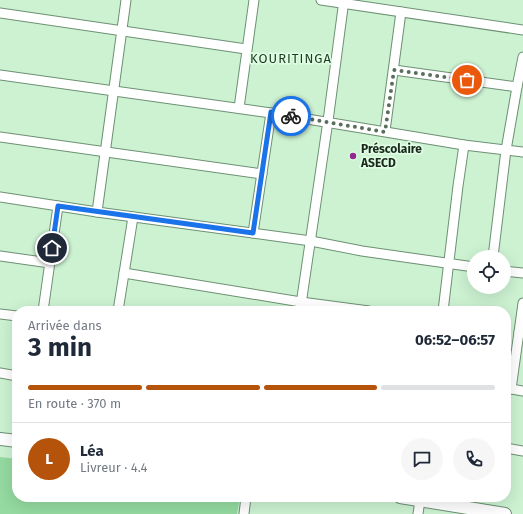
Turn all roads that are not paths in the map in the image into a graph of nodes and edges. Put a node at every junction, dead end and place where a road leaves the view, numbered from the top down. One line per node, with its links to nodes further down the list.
1 (126, 0): 8 (street)
2 (254, 0): 9 (street)
3 (321, 0): 4 (street)
4 (344, 2): 5 (street); 17 (street)
5 (401, 12): 7 (street); 11 (street)
6 (0, 13): 8 (street)
7 (523, 30)
8 (122, 31): 9 (street); 14 (street)
9 (246, 50): 15 (street)
10 (523, 57): 13 (street)
11 (394, 70): 13 (street); 18 (street)
12 (0, 75): 14 (street)
13 (517, 87): 21 (street)
14 (113, 91): 15 (street); 22 (street)
15 (239, 108): 16 (street)
16 (271, 112): 17 (street); 24 (street)
17 (328, 121): 18 (street); 30 (street)
18 (385, 132): 20 (street)
19 (0, 137): 22 (street)
20 (464, 145): 21 (street); 34 (street)
21 (506, 150): 23 (street); 31 (street)
22 (105, 152): 24 (street); 27 (street)
23 (523, 152)
24 (262, 174): 29 (street)
25 (0, 197): 26 (street)
26 (58, 206): 27 (street); 33 (street)
27 (97, 212): 28 (street)
28 (133, 217): 29 (street); 37 (street)
29 (253, 233): 30 (street)
30 (311, 241): 34 (street); 43 (street)
31 (494, 250)
32 (0, 256): 33 (street)
33 (50, 263): 40 (street)
34 (449, 264): 35 (street); 44 (street)
35 (467, 266)
36 (511, 272): 38 (street)
37 (124, 273): 41 (street); 42 (street)
38 (523, 273)
39 (523, 303): 47 (street)
40 (44, 306)
41 (119, 306)
42 (296, 306)
43 (301, 306)
44 (444, 306)
45 (0, 314): 46 (street)
46 (12, 315)
47 (521, 332): 50 (street)
48 (0, 373): 49 (street)
49 (12, 375)
50 (511, 375)
51 (511, 389): 52 (street)
52 (523, 391)
53 (0, 439): 54 (main road)
54 (12, 440)
55 (511, 449): 56 (street)
56 (523, 450)
57 (245, 502): 60 (street)
58 (420, 502): 61 (street)
59 (460, 502): 62 (main road)
60 (244, 514)
61 (418, 514)
62 (505, 514)

